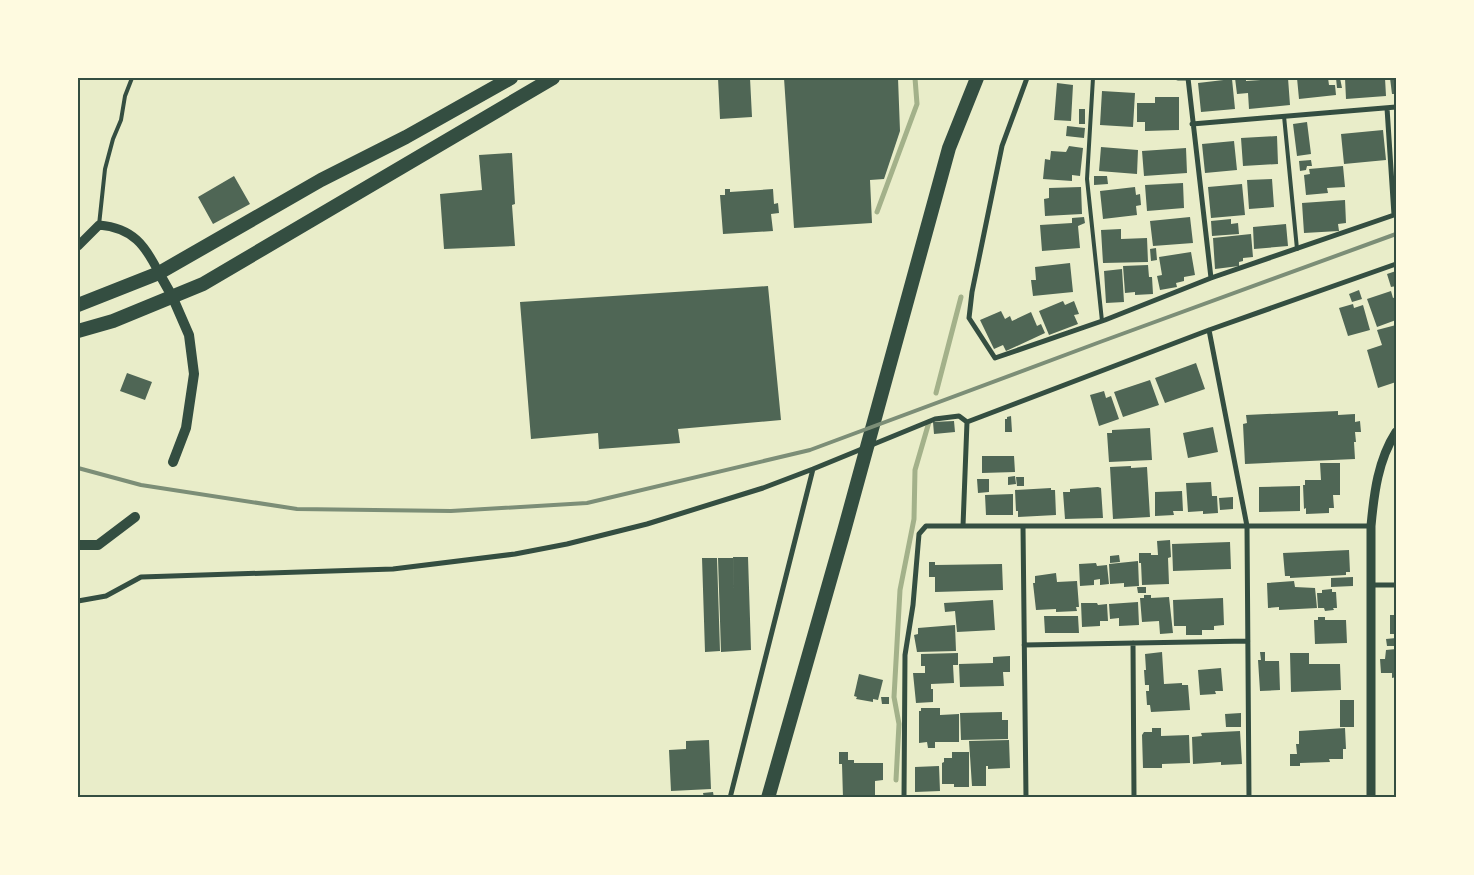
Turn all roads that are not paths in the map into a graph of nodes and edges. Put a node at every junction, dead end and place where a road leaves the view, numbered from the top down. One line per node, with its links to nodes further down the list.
1 (132, 78): 13 (lane)
2 (511, 78): 17 (highway)
3 (553, 78): 19 (highway)
4 (977, 78): 41 (highway)
5 (1027, 78): 21 (street)
6 (1094, 78): 21 (lane)
7 (1178, 78): 8 (street)
8 (1188, 78): 12 (street)
9 (1396, 107): 10 (street)
10 (1387, 108): 11 (street); 15 (street)
11 (1284, 116): 12 (street); 15 (lane)
12 (1192, 124): 18 (street)
13 (99, 225): 14 (street); 17 (street)
14 (78, 246)
15 (1297, 249): 18 (street)
16 (1396, 264): 22 (street)
17 (160, 273): 19 (main road); 20 (highway)
18 (1211, 278): 21 (street)
19 (172, 296): 23 (highway); 26 (main road)
20 (78, 305)
21 (1102, 321)
22 (1209, 330): 24 (street); 31 (street)
23 (78, 331)
24 (967, 422): 27 (street); 29 (street)
25 (1396, 432): 32 (street)
26 (173, 462)
27 (813, 469): 36 (street); 40 (street)
28 (135, 517): 33 (main road)
29 (963, 526): 30 (street); 42 (street)
30 (1023, 526): 31 (street); 39 (street)
31 (1247, 526): 32 (street); 37 (street)
32 (1371, 526): 34 (street)
33 (78, 545)
34 (1371, 584): 35 (street); 46 (street)
35 (1396, 585)
36 (78, 601)
37 (1248, 641): 38 (street); 45 (street)
38 (1133, 643): 39 (street); 44 (street)
39 (1024, 645): 43 (street)
40 (730, 798)
41 (768, 798)
42 (904, 798)
43 (1026, 798)
44 (1134, 798)
45 (1249, 798)
46 (1371, 798)

